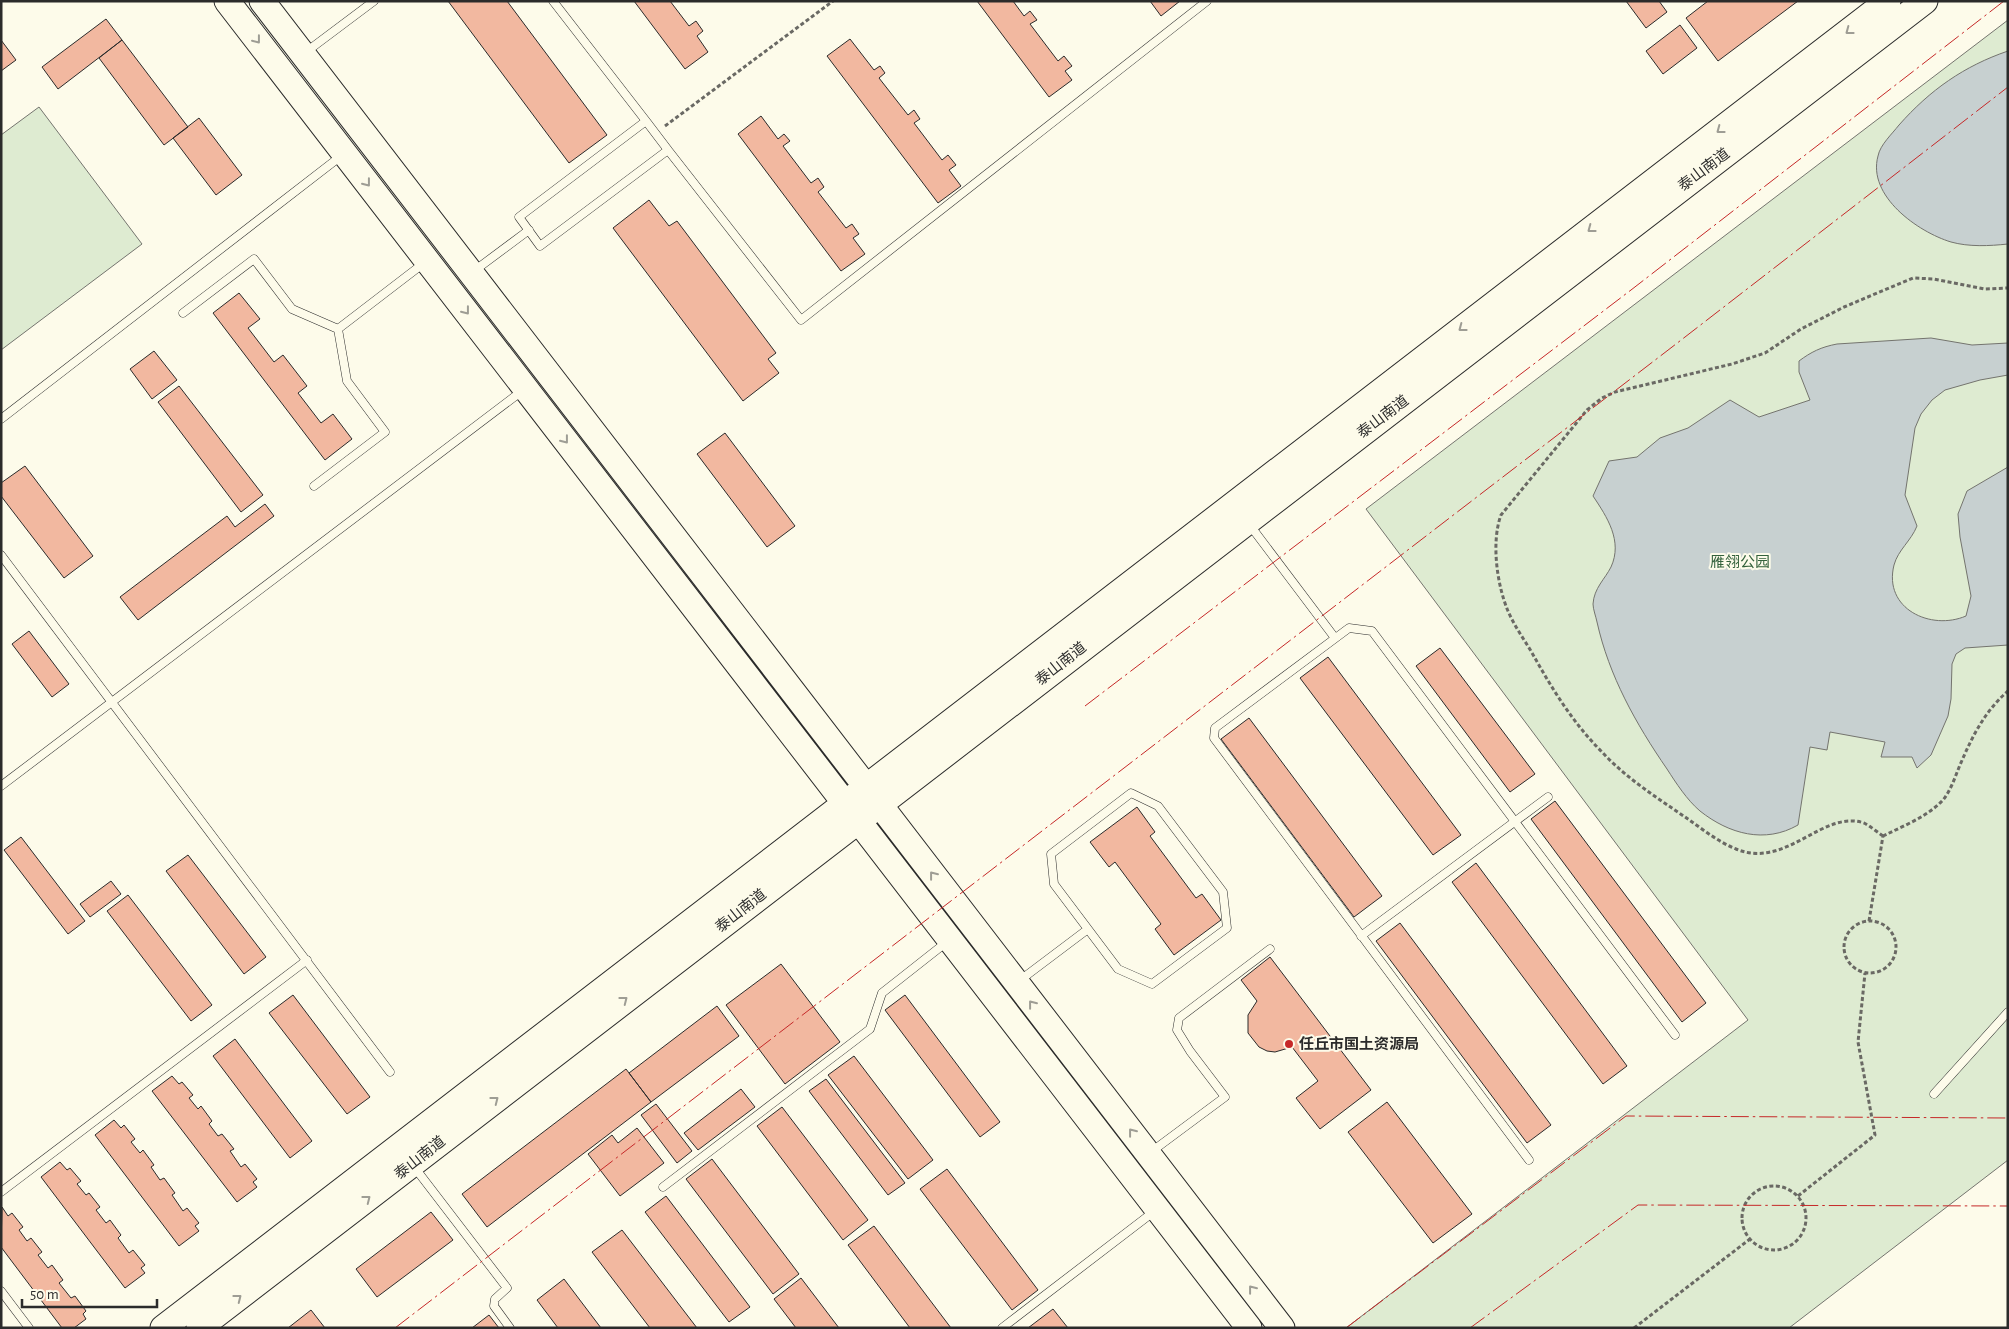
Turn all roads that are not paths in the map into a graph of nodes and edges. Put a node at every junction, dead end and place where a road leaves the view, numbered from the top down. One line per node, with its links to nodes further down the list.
1 (227, 1): 11 (main road, one-way to 11)
2 (262, 1): 8 (main road)
3 (374, 1): 8 (lane)
4 (552, 1): 9 (lane)
5 (1207, 1): 10 (lane)
6 (1888, 1): 25 (main road, 泰山南道, one-way to 25)
7 (1924, 1): 20 (main road, 泰山南道)
8 (303, 55): 14 (main road)
9 (646, 121): 10 (lane); 12 (lane)
10 (668, 150): 12 (lane)
11 (345, 153): 13 (main road, one-way to 13); 18 (lane)
12 (529, 230): 14 (lane)
13 (427, 261): 16 (lane); 17 (main road, one-way to 17)
14 (471, 273): 25 (main road)
15 (183, 313): 16 (lane)
16 (338, 329): 19 (lane)
17 (525, 388): 23 (lane); 27 (main road, one-way to 27)
18 (1, 419)
19 (314, 486)
20 (1247, 521): 22 (lane); 25 (main road, 泰山南道)
21 (1, 555): 23 (lane)
22 (1335, 638): 28 (lane); 30 (lane)
23 (112, 702): 24 (lane); 33 (lane)
24 (1, 786)
25 (872, 795): 27 (main road, 泰山南道); 34 (main road, one-way to 25)
26 (1548, 797): 28 (lane)
27 (851, 811): 31 (main road); 41 (main road, 泰山南道, one-way to 27); 47 (main road, 泰山南道)
28 (1515, 822): 30 (lane); 36 (lane)
29 (1088, 929): 29 (lane); 34 (lane)
30 (1361, 936): 40 (lane)
31 (950, 939): 42 (lane); 44 (main road)
32 (1270, 949): 39 (lane)
33 (307, 960): 37 (lane); 43 (lane)
34 (1016, 983): 39 (main road, one-way to 34)
35 (2008, 1012): 38 (lane)
36 (1675, 1035)
37 (390, 1072)
38 (1934, 1094)
39 (1148, 1154): 52 (main road, one-way to 39)
40 (1529, 1160)
41 (412, 1164): 48 (main road, 泰山南道, one-way to 41); 49 (lane)
42 (662, 1187)
43 (1, 1192)
44 (1157, 1209): 50 (lane); 51 (main road)
45 (1, 1291): 46 (lane)
46 (29, 1328)
47 (163, 1328)
48 (200, 1328)
49 (510, 1328)
50 (1002, 1328)
51 (1249, 1328)
52 (1282, 1328)

